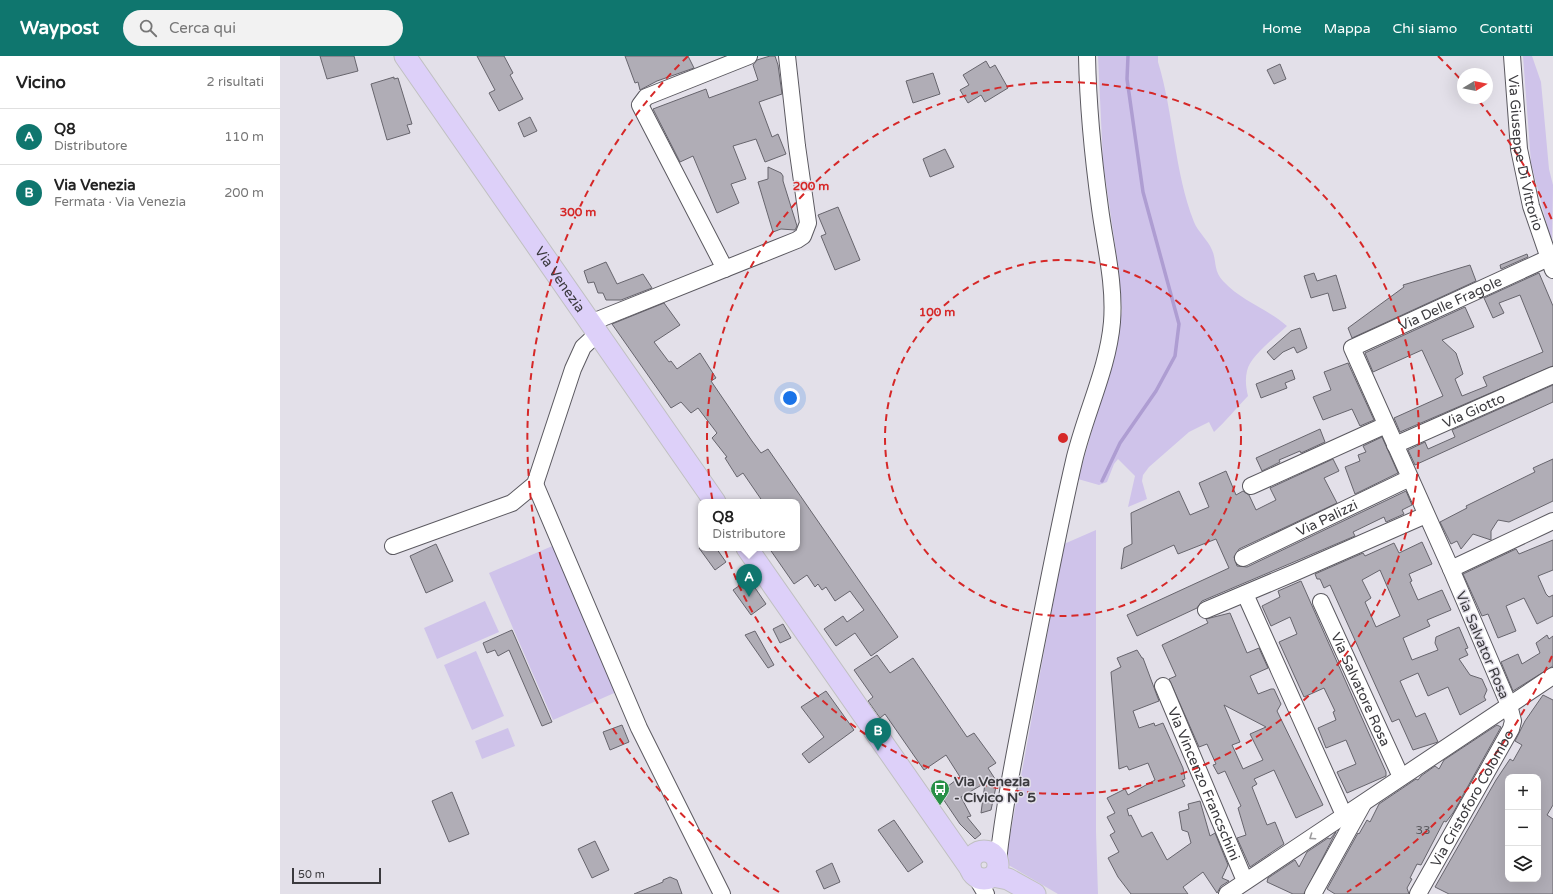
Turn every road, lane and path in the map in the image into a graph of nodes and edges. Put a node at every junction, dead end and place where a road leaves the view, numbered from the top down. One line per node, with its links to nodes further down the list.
1 (749, 56): 7 (street)
2 (787, 56): 7 (street)
3 (1087, 56): 32 (street)
4 (1512, 56): 6 (street, Via Giuseppe Di Vittorio)
5 (413, 59): 8 (main road, Via Venezia)
6 (1551, 262): 9 (street, Via Delle Fragole)
7 (725, 269): 8 (street)
8 (594, 329): 14 (street); 16 (main road, Via Venezia)
9 (1352, 348): 11 (street, Via Salvator Rosa)
10 (1553, 375): 12 (street, Via Giotto)
11 (1386, 425): 12 (street, Via Salvator Rosa); 15 (street)
12 (1395, 445): 13 (street, Via Salvator Rosa)
13 (1410, 478): 17 (street, Via Salvator Rosa); 21 (street, Via Palizzi)
14 (535, 484): 19 (street); 34 (street)
15 (1251, 486)
16 (712, 499)
17 (1426, 515): 22 (street, Via Salvator Rosa); 23 (street)
18 (1553, 521): 22 (street)
19 (393, 546)
20 (749, 551): 32 (main road)
21 (1243, 558)
22 (1451, 569): 28 (street, Via Salvator Rosa)
23 (1245, 594): 25 (street); 31 (street)
24 (1320, 602): 29 (street, Via Salvatore Rosa)
25 (1206, 610)
26 (1553, 676): 28 (street)
27 (1163, 686): 33 (street, Via Vincenzo Francschini)
28 (1509, 705): 29 (street, Via Salvator Rosa); 38 (street, Via Cristoforo Colombo)
29 (1401, 777): 30 (street, Via Salvator Rosa)
30 (1365, 801): 31 (street, Via Salvator Rosa); 37 (street)
31 (1344, 815): 33 (street, Via Salvator Rosa, one-way to 33)
32 (991, 864): 35 (main road)
33 (1245, 881): 36 (street, Via Salvator Rosa)
34 (722, 894)
35 (1035, 894)
36 (1227, 894)
37 (1313, 894)
38 (1418, 894)

